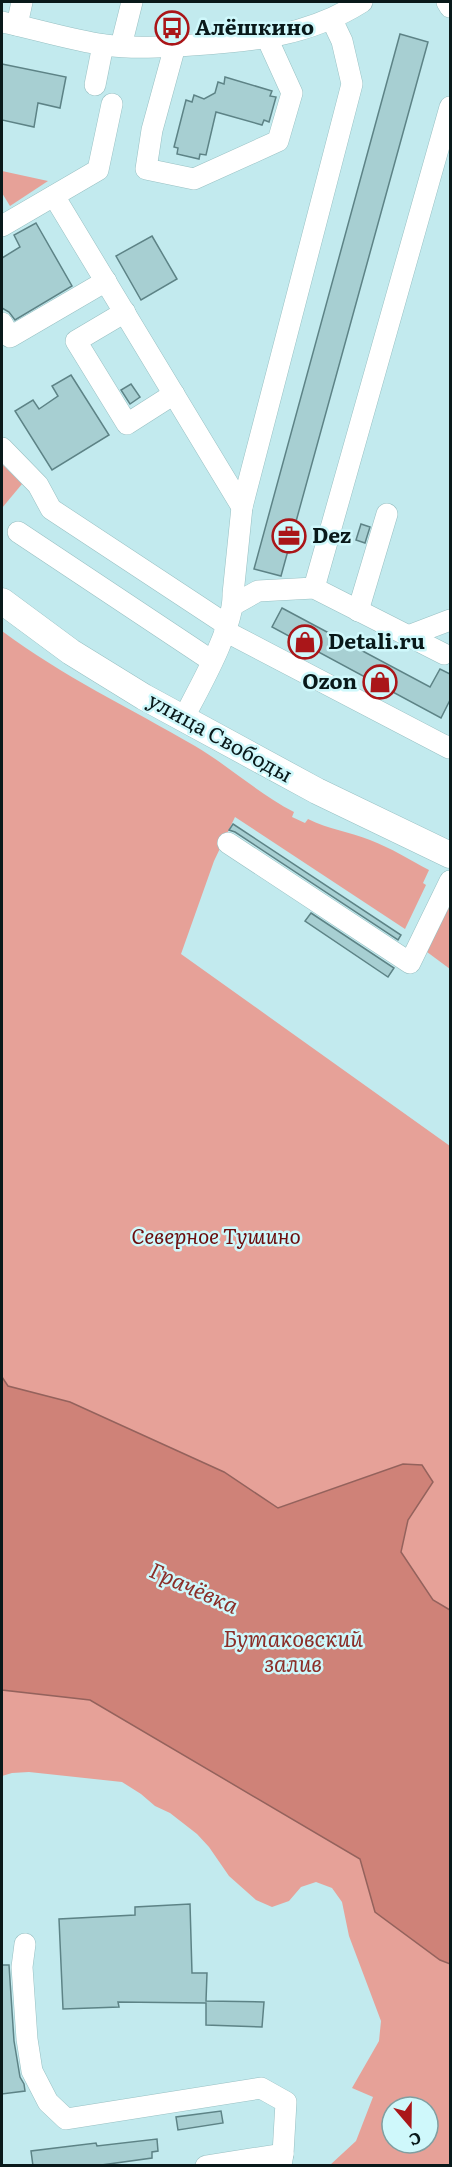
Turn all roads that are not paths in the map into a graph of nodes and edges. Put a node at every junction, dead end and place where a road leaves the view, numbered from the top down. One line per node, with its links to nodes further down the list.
1 (22, 2): 7 (street)
2 (132, 2): 9 (street)
3 (362, 2): 6 (street)
4 (447, 2): 5 (street)
5 (450, 7)
6 (332, 20): 8 (street); 21 (street)
7 (9, 24): 9 (street)
8 (267, 38): 10 (street); 10 (street)
9 (112, 45): 10 (street); 11 (street)
10 (175, 46)
11 (95, 85)
12 (112, 104): 14 (street)
13 (450, 108): 24 (street)
14 (54, 196): 15 (street); 16 (street)
15 (3, 222)
16 (106, 281): 17 (street); 18 (street)
17 (124, 312): 19 (street); 19 (street)
18 (2, 323)
19 (174, 394): 21 (street)
20 (2, 448): 27 (street)
21 (242, 507): 27 (street)
22 (387, 514): 26 (street)
23 (18, 532): 31 (street)
24 (314, 588): 26 (street); 27 (street)
25 (2, 601): 32 (main road, улица Свободы)
26 (358, 611): 29 (street)
27 (228, 620): 31 (street); 33 (street)
28 (450, 620): 29 (street)
29 (408, 636): 30 (street)
30 (444, 654)
31 (212, 661): 32 (street)
32 (183, 719): 35 (main road, улица Свободы)
33 (450, 746)
34 (228, 843): 36 (street)
35 (450, 855)
36 (450, 881)
37 (25, 1944): 38 (street)
38 (282, 2160): 39 (street)
39 (206, 2166)

